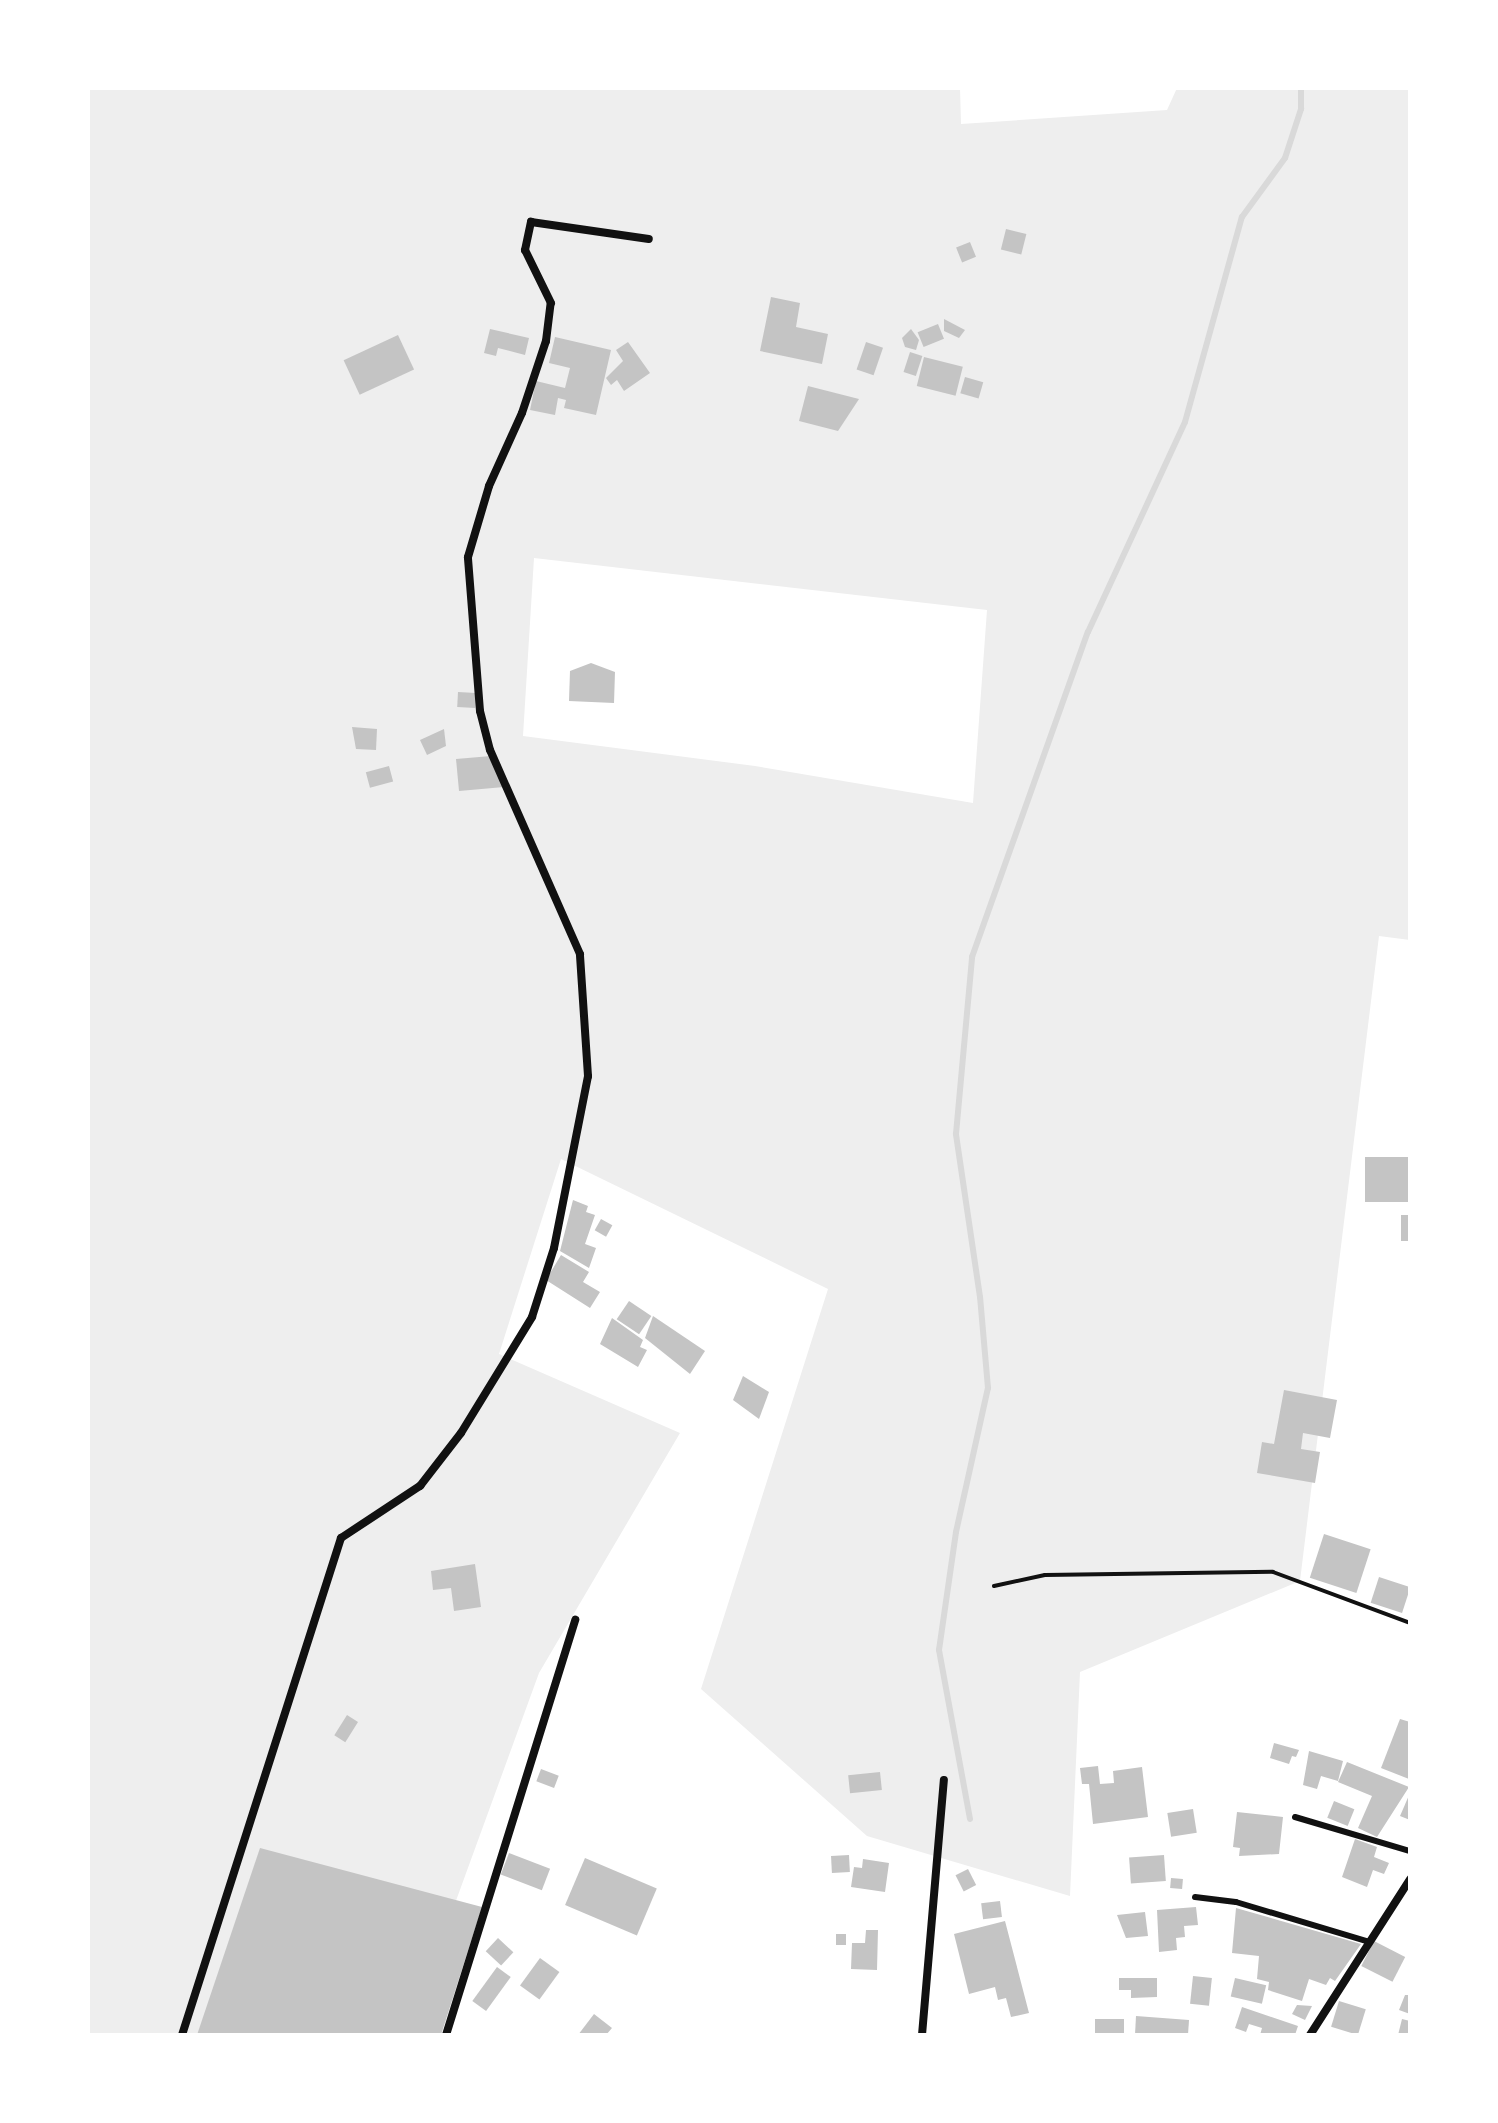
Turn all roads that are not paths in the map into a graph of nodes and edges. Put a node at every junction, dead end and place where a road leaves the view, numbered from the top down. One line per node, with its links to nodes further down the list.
1 (649, 239): 9 (street)
2 (575, 1620): 10 (street)
3 (944, 1780): 11 (street)
4 (1295, 1817): 5 (lane)
5 (1410, 1851)
6 (1410, 1879): 8 (street)
7 (1195, 1897): 8 (lane)
8 (1369, 1942): 12 (street)
9 (182, 2035)
10 (446, 2035)
11 (922, 2035)
12 (1310, 2035)

